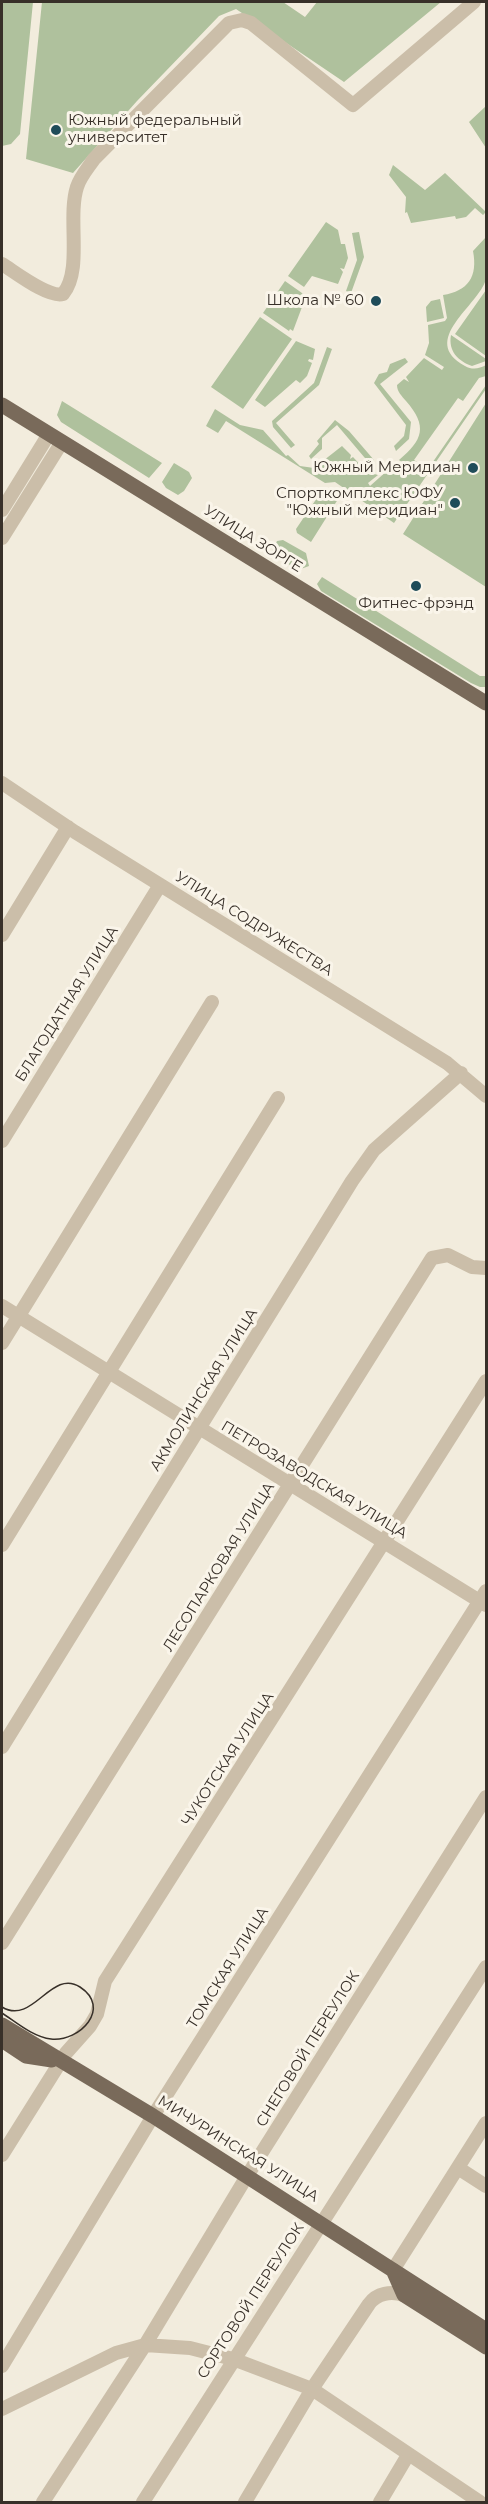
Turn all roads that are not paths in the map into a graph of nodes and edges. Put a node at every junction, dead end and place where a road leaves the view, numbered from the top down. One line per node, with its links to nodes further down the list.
1 (474, 2): 2 (street)
2 (2, 264)
3 (2, 405): 4 (main road, УЛИЦА ЗОРГЕ)
4 (56, 438): 5 (street); 6 (street); 7 (main road, УЛИЦА ЗОРГЕ)
5 (2, 510)
6 (2, 538)
7 (484, 698)
8 (2, 783): 9 (street, УЛИЦА СОДРУЖЕСТВА)
9 (68, 827): 10 (street, УЛИЦА СОДРУЖЕСТВА); 11 (street)
10 (160, 885): 13 (street, УЛИЦА СОДРУЖЕСТВА); 16 (street, БЛАГОДАТНАЯ УЛИЦА)
11 (2, 935)
12 (212, 1002): 19 (street)
13 (460, 1073): 14 (street, УЛИЦА СОДРУЖЕСТВА); 23 (street, АКМОЛИНСКАЯ УЛИЦА)
14 (486, 1096)
15 (278, 1098): 21 (street)
16 (2, 1141)
17 (486, 1268): 24 (street, ЛЕСОПАРКОВАЯ УЛИЦА)
18 (2, 1306): 19 (street, ПЕТРОЗАВОДСКАЯ УЛИЦА)
19 (18, 1316): 20 (street); 21 (street, ПЕТРОЗАВОДСКАЯ УЛИЦА)
20 (2, 1343)
21 (109, 1374): 23 (street, ПЕТРОЗАВОДСКАЯ УЛИЦА); 26 (street)
22 (486, 1381): 25 (street, ЧУКОТСКАЯ УЛИЦА)
23 (200, 1430): 24 (street, ПЕТРОЗАВОДСКАЯ УЛИЦА); 28 (street, АКМОЛИНСКАЯ УЛИЦА)
24 (291, 1484): 25 (street, ПЕТРОЗАВОДСКАЯ УЛИЦА); 30 (street, ЛЕСОПАРКОВАЯ УЛИЦА)
25 (386, 1543): 27 (street, ПЕТРОЗАВОДСКАЯ УЛИЦА); 34 (street, ЧУКОТСКАЯ УЛИЦА)
26 (2, 1545)
27 (484, 1599): 35 (street, ТОМСКАЯ УЛИЦА)
28 (2, 1747)
29 (486, 1797): 39 (street, СНЕГОВОЙ ПЕРЕУЛОК)
30 (2, 1943)
31 (486, 1967): 41 (street, СОРТОВОЙ ПЕРЕУЛОК)
32 (2, 2025): 34 (main road, МИЧУРИНСКАЯ УЛИЦА)
33 (2, 2040): 34 (main road, МИЧУРИНСКАЯ УЛИЦА)
34 (61, 2061): 35 (main road, МИЧУРИНСКАЯ УЛИЦА); 37 (street, ЧУКОТСКАЯ УЛИЦА)
35 (153, 2116): 39 (main road, МИЧУРИНСКАЯ УЛИЦА); 48 (street, ТОМСКАЯ УЛИЦА)
36 (486, 2123): 38 (street)
37 (2, 2155)
38 (458, 2168): 40 (street); 42 (street)
39 (247, 2176): 41 (main road, МИЧУРИНСКАЯ УЛИЦА); 45 (street, СНЕГОВОЙ ПЕРЕУЛОК)
40 (486, 2186)
41 (322, 2223): 42 (main road, МИЧУРИНСКАЯ УЛИЦА); 47 (street, СОРТОВОЙ ПЕРЕУЛОК)
42 (393, 2270): 43 (main road); 44 (main road, МИЧУРИНСКАЯ УЛИЦА)
43 (404, 2295): 46 (main road); 49 (street)
44 (486, 2330)
45 (145, 2345): 47 (street); 50 (street); 52 (street, СНЕГОВОЙ ПЕРЕУЛОК)
46 (486, 2347)
47 (233, 2359): 49 (street); 53 (street, СОРТОВОЙ ПЕРЕУЛОК)
48 (2, 2366)
49 (312, 2389): 51 (street); 54 (street)
50 (2, 2409)
51 (408, 2455): 55 (street); 56 (street)
52 (43, 2502)
53 (143, 2502)
54 (245, 2502)
55 (380, 2502)
56 (480, 2502)

